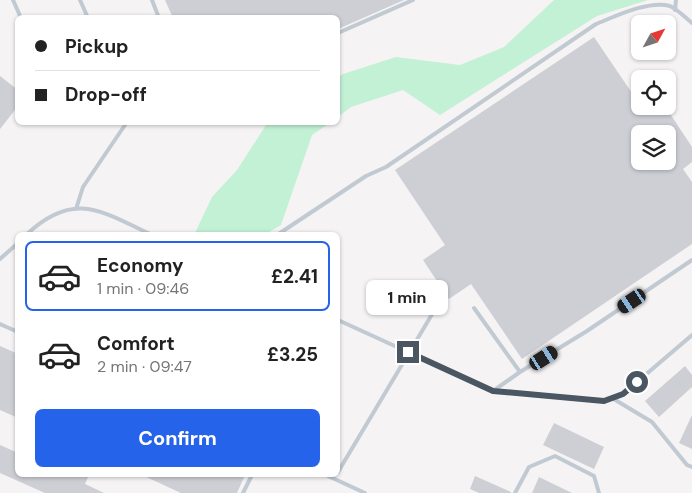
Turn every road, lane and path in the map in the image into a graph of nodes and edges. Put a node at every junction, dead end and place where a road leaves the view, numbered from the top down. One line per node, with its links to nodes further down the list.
1 (13, 0): 8 (lane)
2 (80, 0): 9 (lane)
3 (152, 0): 10 (lane)
4 (413, 0): 12 (lane)
5 (676, 0): 7 (lane)
6 (658, 1): 7 (lane); 17 (lane)
7 (675, 10): 11 (lane)
8 (19, 15)
9 (87, 15)
10 (158, 15)
11 (692, 22)
12 (340, 32)
13 (125, 125): 14 (lane)
14 (76, 209): 15 (lane); 16 (lane)
15 (29, 232)
16 (145, 232)
17 (282, 232)
18 (15, 245): 19 (lane)
19 (0, 259)
20 (692, 260): 28 (lane)
21 (474, 308): 28 (lane)
22 (434, 310): 27 (lane)
23 (340, 321): 27 (lane)
24 (0, 324): 25 (lane)
25 (15, 331)
26 (692, 335): 30 (lane)
27 (408, 352): 29 (lane); 32 (lane)
28 (520, 372): 29 (lane)
29 (493, 391): 30 (lane)
30 (612, 398): 31 (lane)
31 (692, 467)
32 (340, 469)
33 (251, 477): 35 (lane)
34 (334, 477): 36 (lane)
35 (243, 493)
36 (365, 493)
37 (515, 493): 38 (lane)
38 (599, 493)

